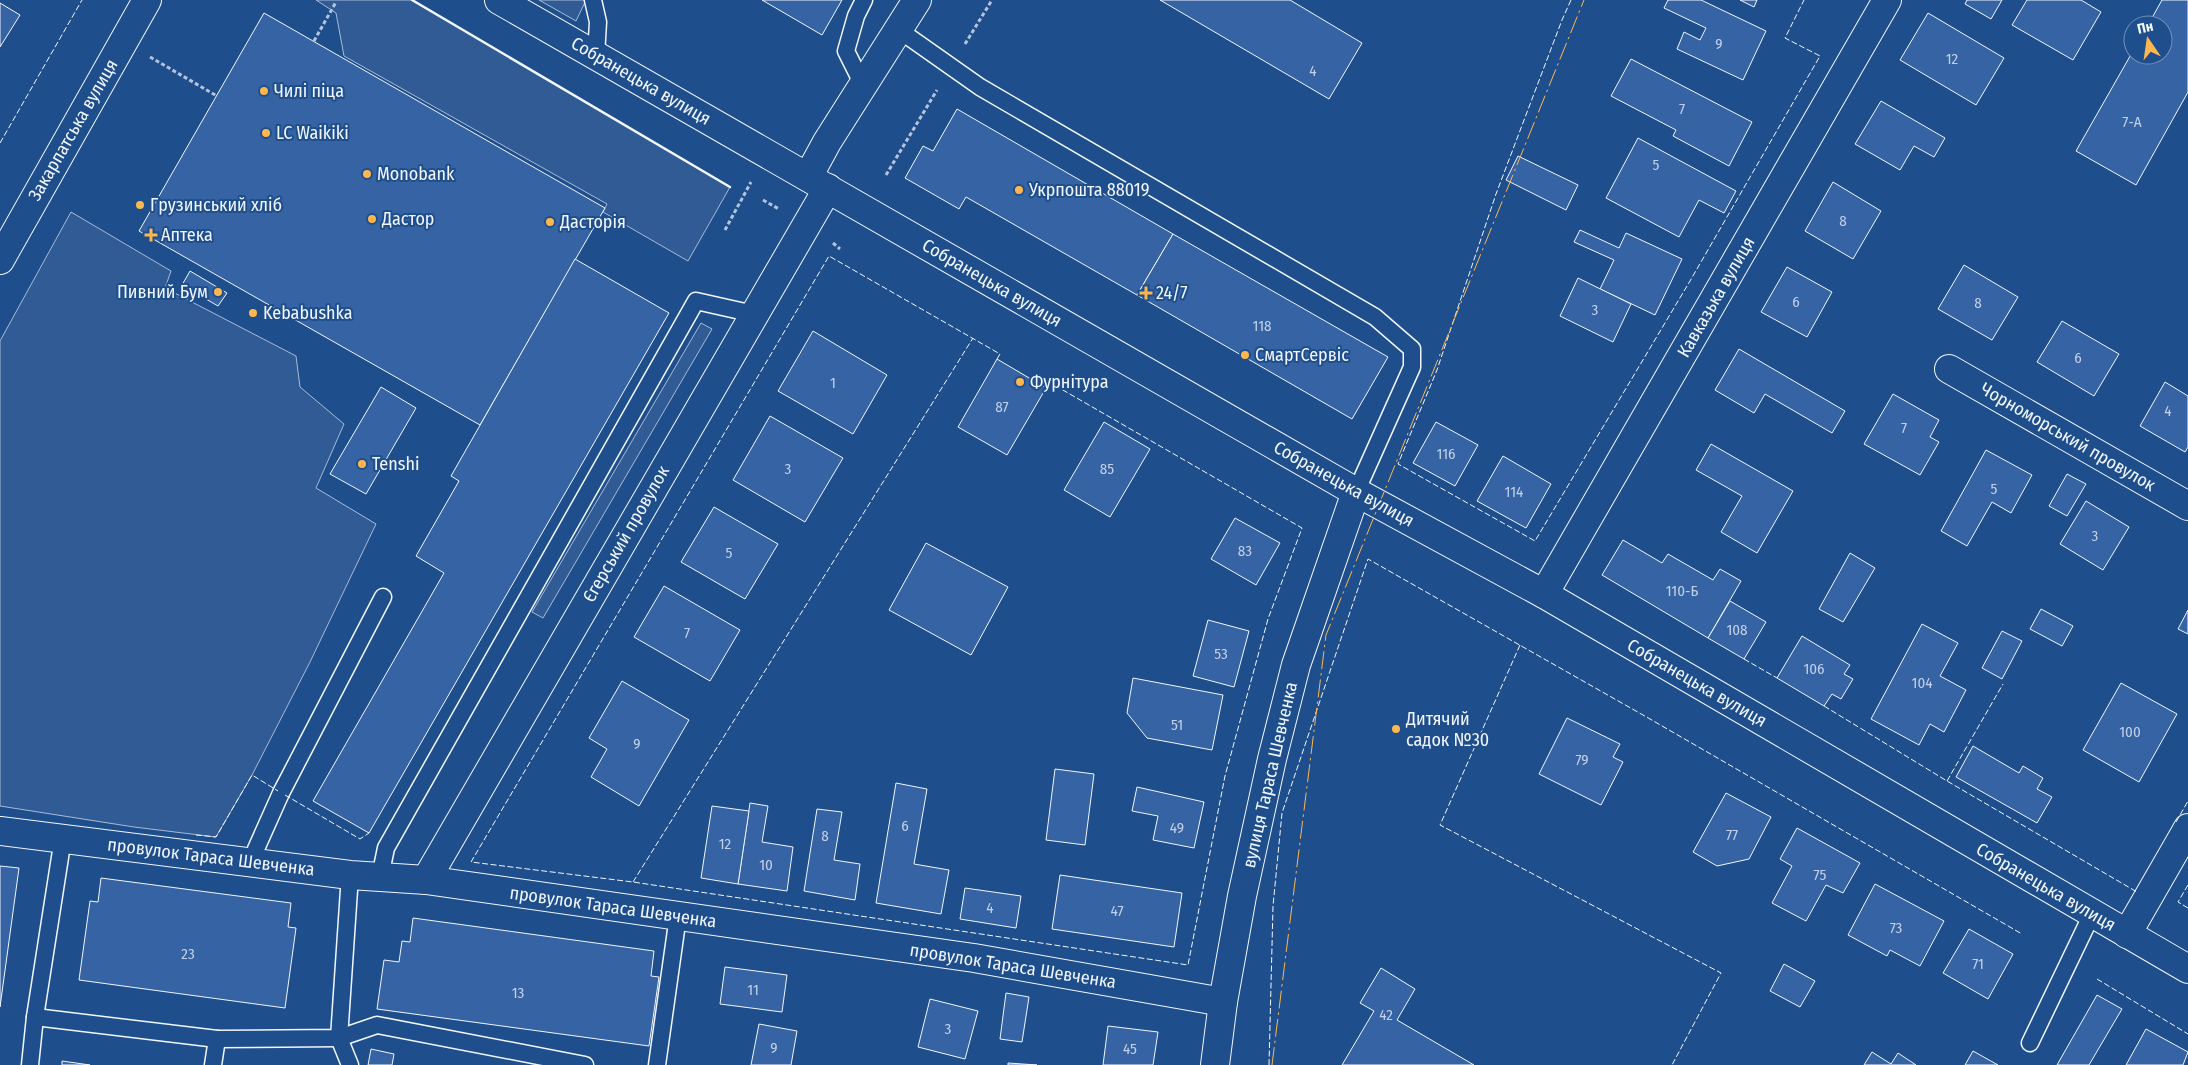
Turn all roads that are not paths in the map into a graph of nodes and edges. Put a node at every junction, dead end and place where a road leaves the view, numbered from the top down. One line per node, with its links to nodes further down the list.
1 (147, 0): 11 (street, Закарпатська вулиця)
2 (499, 0): 8 (street, Собранецька вулиця)
3 (593, 0): 8 (lane)
4 (864, 0): 9 (lane)
5 (918, 0): 7 (street, Єгерський провулок)
6 (1887, 0): 16 (street, Кавказька вулиця)
7 (899, 30): 9 (street, Єгерський провулок); 14 (lane)
8 (596, 56): 10 (street, Собранецька вулиця)
9 (864, 87): 10 (street, Єгерський провулок)
10 (818, 183): 12 (street, Єгерський провулок); 14 (street, Собранецька вулиця)
11 (0, 260)
12 (754, 314): 23 (lane); 24 (street, Єгерський провулок)
13 (1949, 369): 15 (street, Чорноморський провулок)
14 (1356, 492): 16 (street, Собранецька вулиця); 29 (street, вулиця Тараса Шевченка)
15 (2188, 506)
16 (1544, 594): 25 (street, Собранецька вулиця)
17 (383, 597): 21 (lane)
18 (2188, 828): 27 (street)
19 (0, 831): 20 (street, провулок Тараса Шевченка)
20 (63, 838): 21 (street, провулок Тараса Шевченка); 30 (lane)
21 (254, 863): 22 (street, провулок Тараса Шевченка)
22 (350, 875): 23 (street, провулок Тараса Шевченка); 31 (lane)
23 (380, 877): 24 (street, провулок Тараса Шевченка)
24 (426, 880): 26 (street, провулок Тараса Шевченка)
25 (2092, 914): 27 (street, Собранецька вулиця); 33 (lane)
26 (678, 916): 29 (street, провулок Тараса Шевченка); 38 (lane)
27 (2126, 934): 28 (street, Собранецька вулиця)
28 (2188, 969)
29 (1223, 1002): 39 (street, вулиця Тараса Шевченка)
30 (35, 1017): 32 (lane); 34 (lane)
31 (339, 1038): 32 (lane); 36 (lane); 37 (lane)
32 (217, 1039): 35 (lane)
33 (2030, 1043)
34 (30, 1065)
35 (213, 1065)
36 (350, 1065)
37 (586, 1065)
38 (657, 1065)
39 (1216, 1065)

